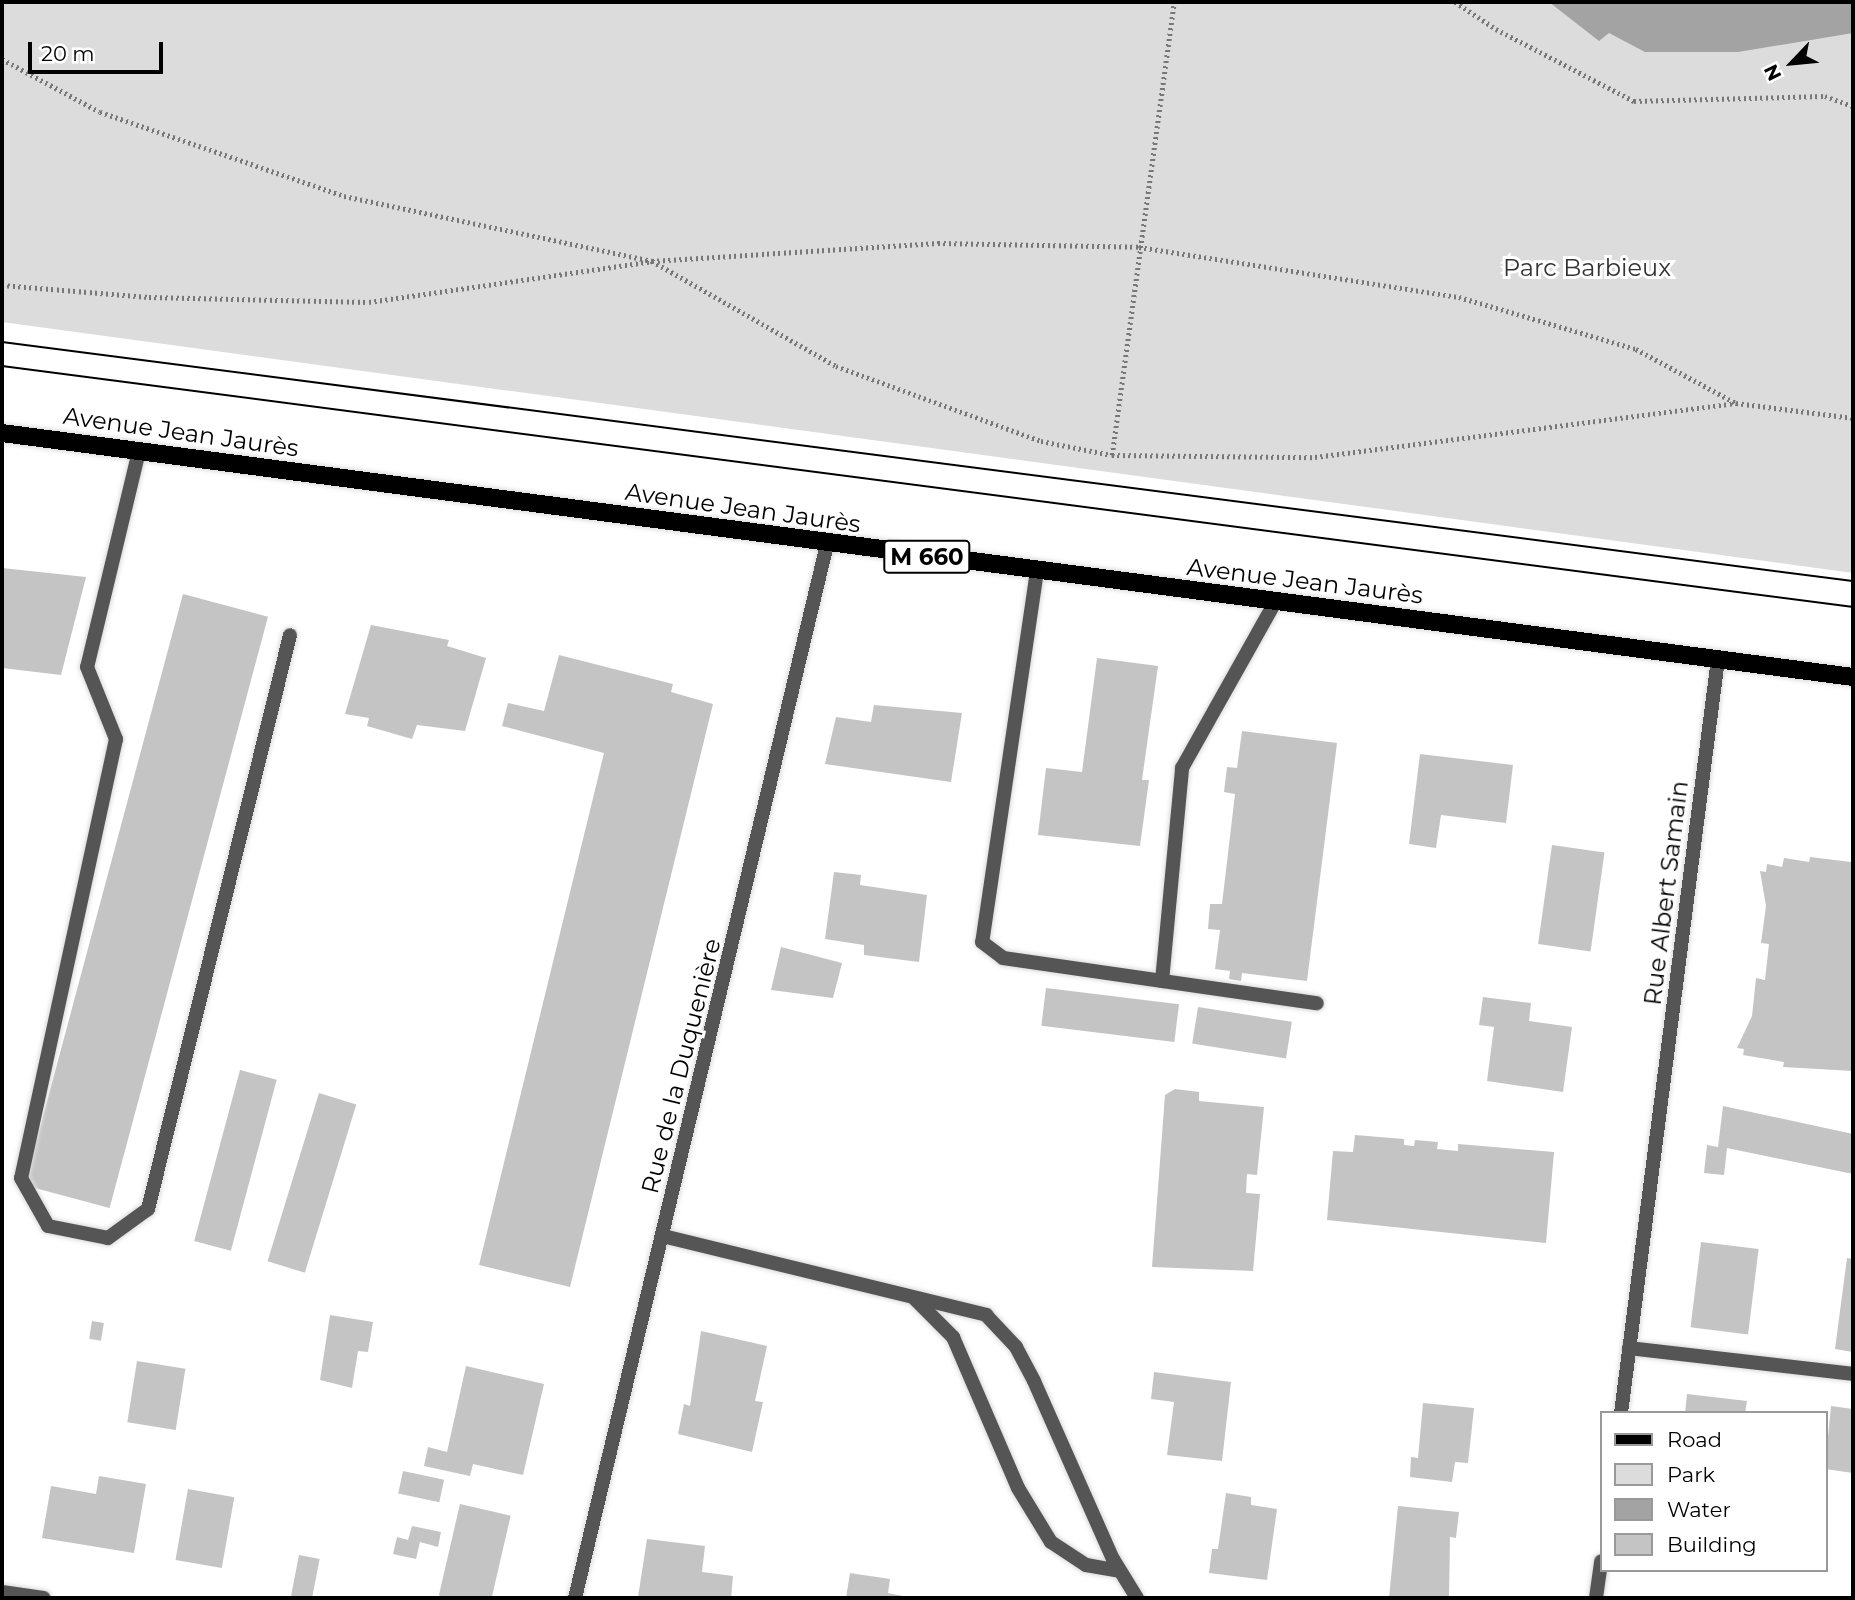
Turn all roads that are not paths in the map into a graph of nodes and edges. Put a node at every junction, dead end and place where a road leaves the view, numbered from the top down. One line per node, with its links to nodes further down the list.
1 (2, 433): 2 (main road, Avenue Jean Jaurès / M 660)
2 (139, 452): 3 (main road, Avenue Jean Jaurès / M 660); 6 (street)
3 (827, 544): 4 (main road, Avenue Jean Jaurès / M 660); 11 (street, Rue de la Duquenière)
4 (1037, 571): 5 (main road, Avenue Jean Jaurès / M 660); 9 (street)
5 (1275, 602): 7 (main road, Avenue Jean Jaurès / M 660); 9 (street)
6 (290, 635)
7 (1718, 659): 8 (main road, Avenue Jean Jaurès / M 660); 13 (street, Rue Albert Samain)
8 (1853, 677)
9 (1161, 981): 10 (street)
10 (1317, 1003)
11 (663, 1236): 12 (street); 20 (street, Rue de la Duquenière)
12 (911, 1296): 17 (street); 17 (street)
13 (1629, 1348): 14 (street); 15 (street, Rue Albert Samain)
14 (1853, 1374)
15 (1621, 1411)
16 (1600, 1568): 22 (street)
17 (1119, 1571): 21 (street)
18 (2, 1592): 19 (street)
19 (44, 1598)
20 (575, 1598)
21 (1137, 1598)
22 (1596, 1598)

